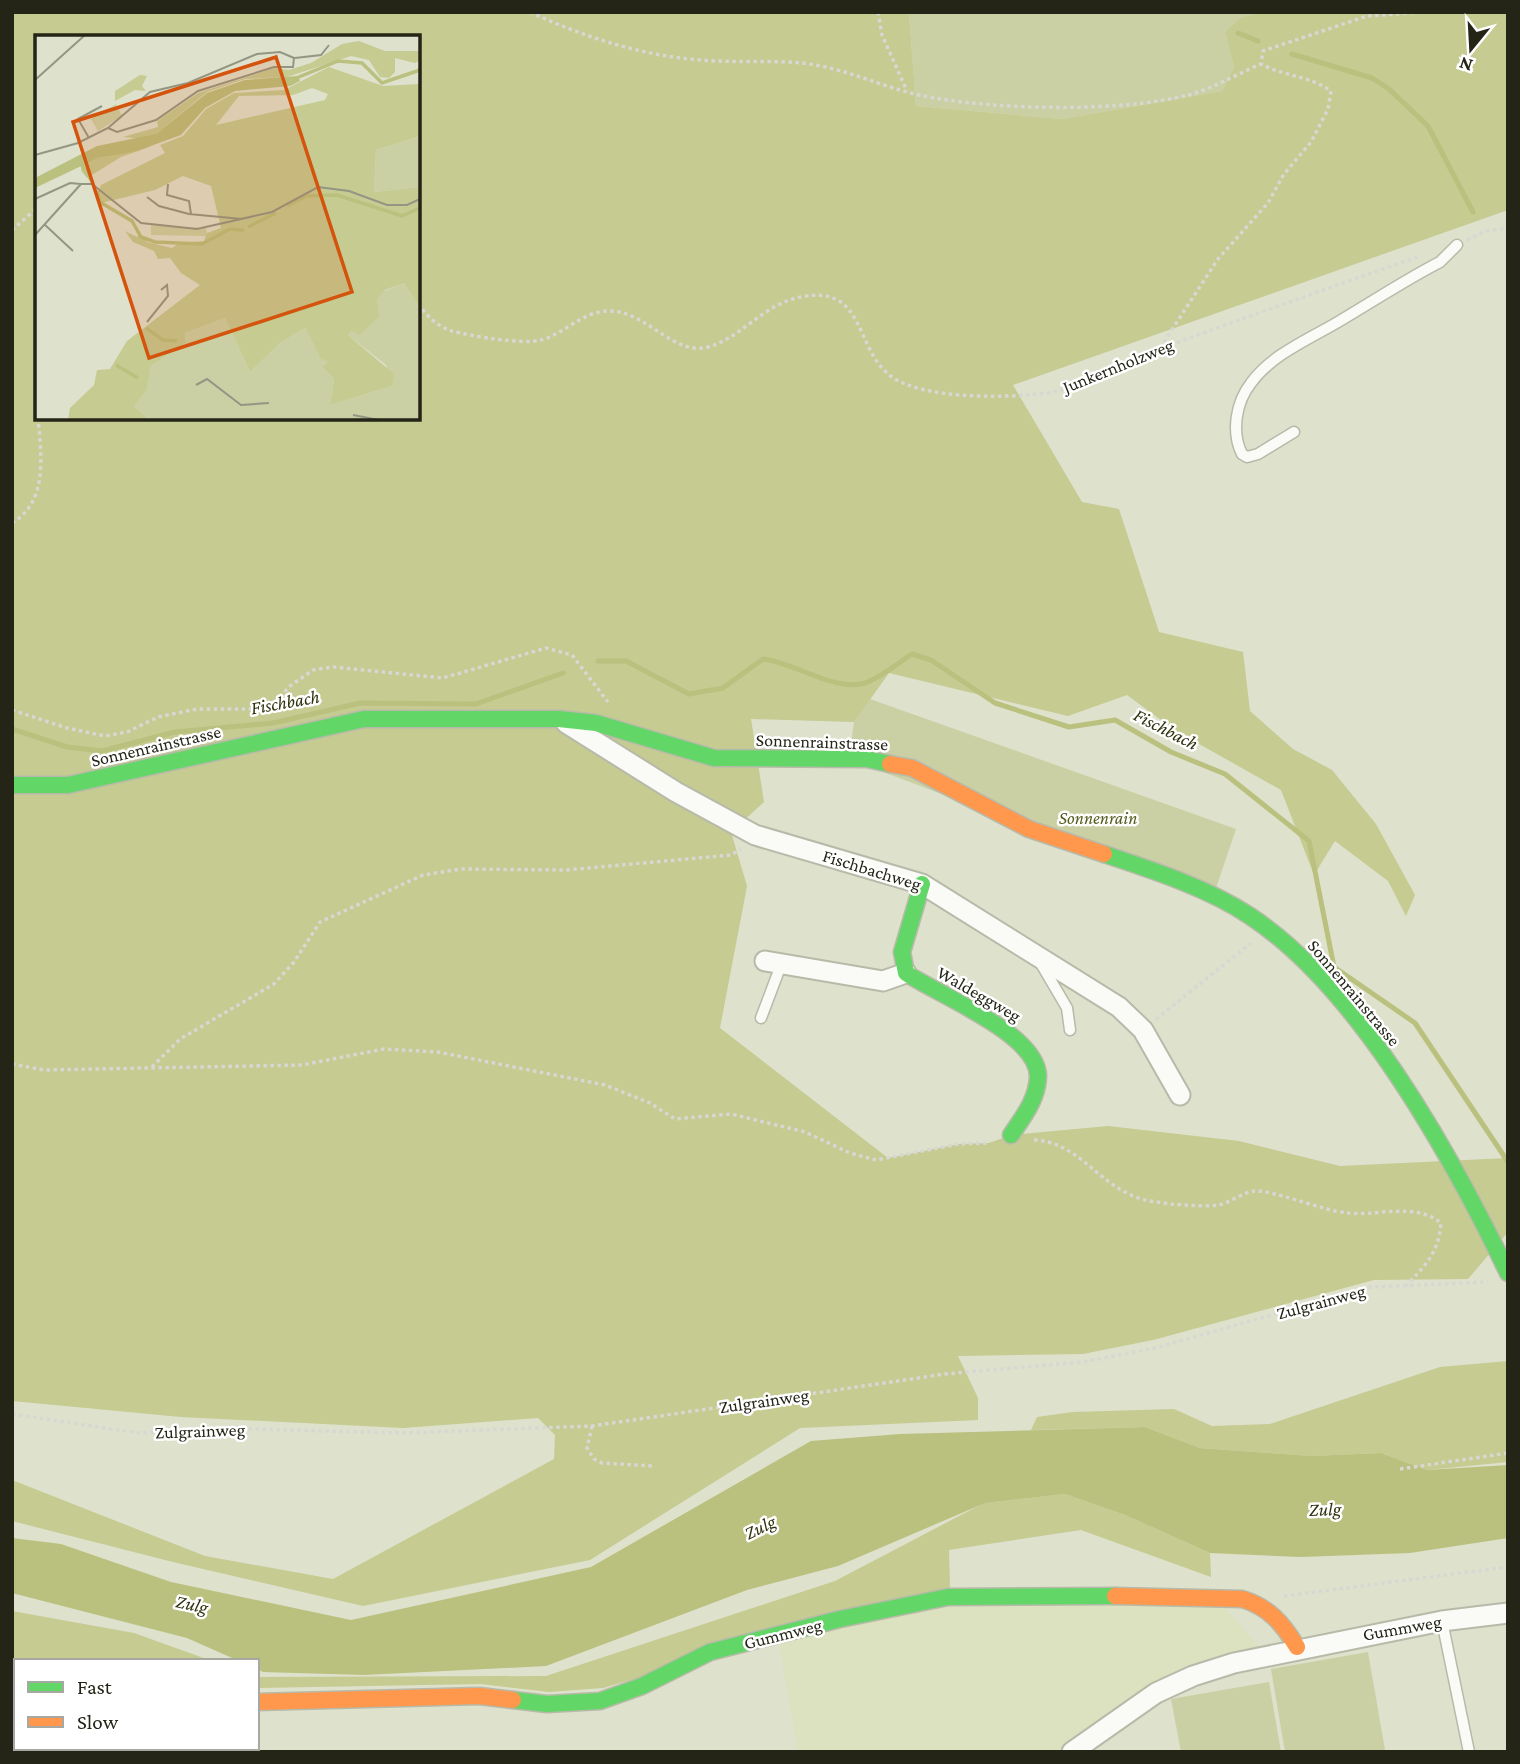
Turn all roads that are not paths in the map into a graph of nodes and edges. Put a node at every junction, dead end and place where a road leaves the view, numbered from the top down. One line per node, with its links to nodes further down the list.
1 (1457, 245): 2 (lane)
2 (1294, 432)
3 (559, 719): 4 (street, Sonnenrainstrasse); 5 (street, Fischbachweg); 13 (street, Sonnenrainstrasse)
4 (12, 785)
5 (922, 884): 6 (street, Fischbachweg); 8 (street)
6 (1037, 954): 10 (lane); 11 (street, Fischbachweg)
7 (773, 963): 8 (street); 9 (lane)
8 (906, 973): 12 (street, Waldeggweg)
9 (761, 1018)
10 (1070, 1030)
11 (1180, 1095)
12 (1017, 1137)
13 (1501, 1277)
14 (1508, 1613): 15 (street, Gummweg)
15 (1442, 1621): 16 (street, Gummweg); 19 (lane)
16 (1297, 1647): 17 (street, Gummweg); 18 (street, Gummweg)
17 (259, 1702)
18 (1072, 1752)
19 (1469, 1752)

